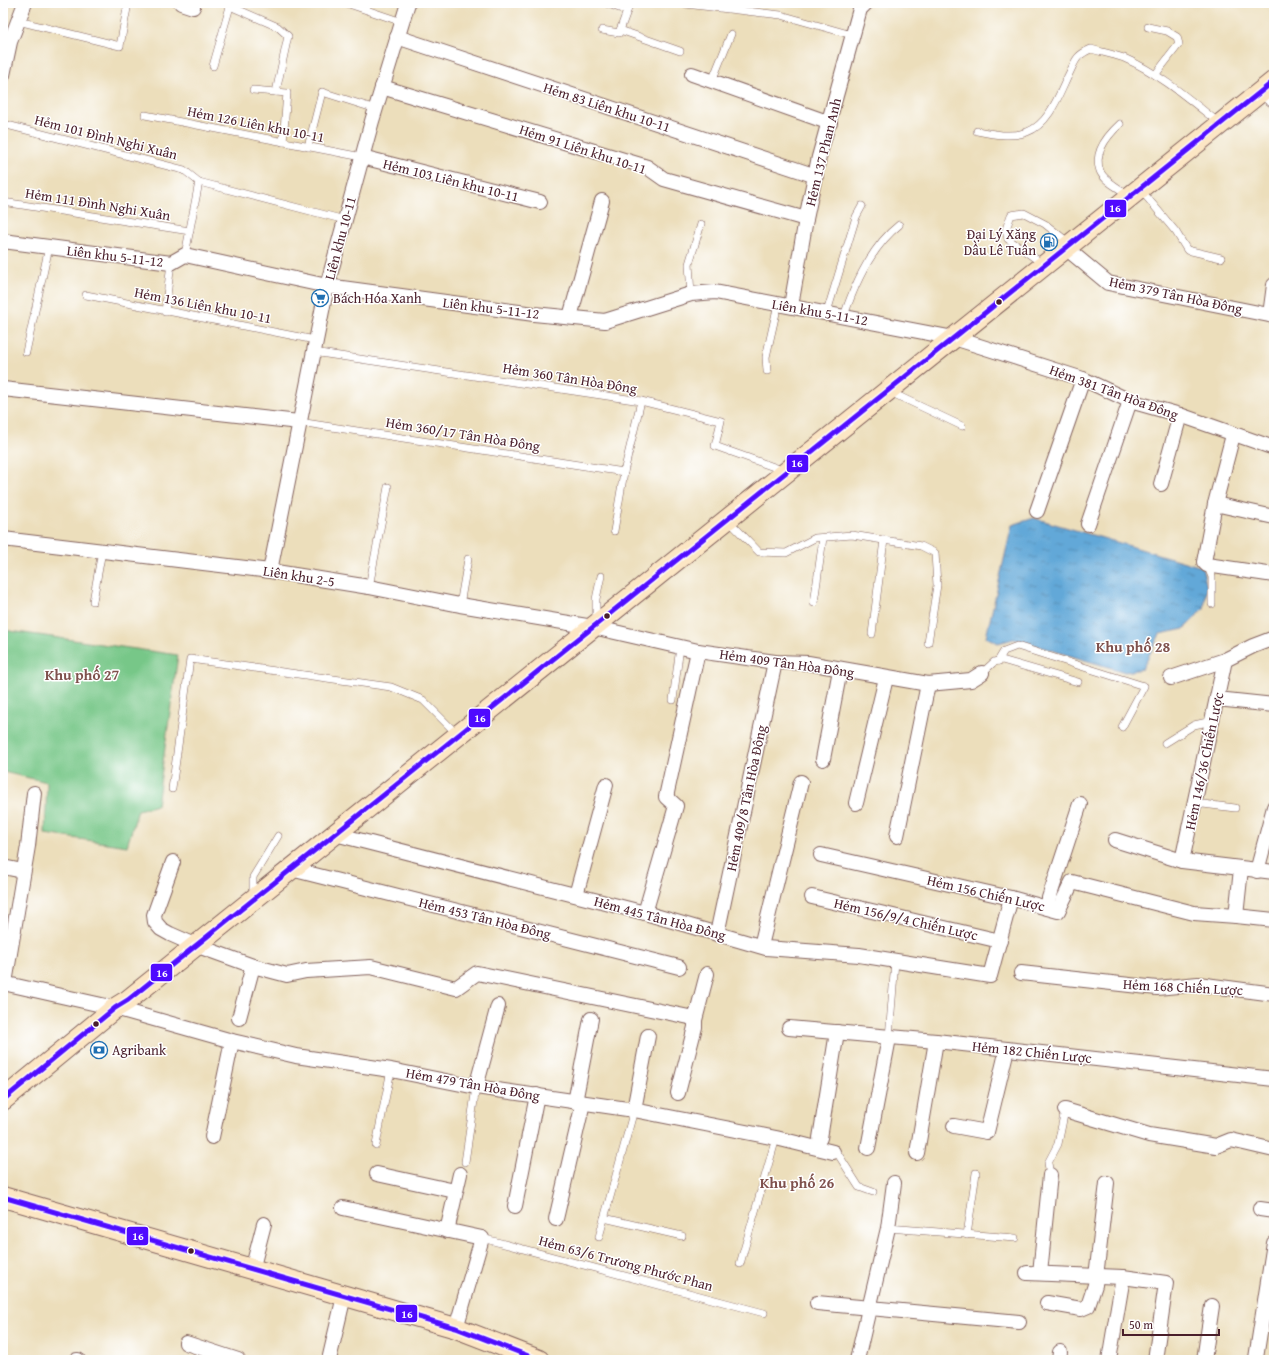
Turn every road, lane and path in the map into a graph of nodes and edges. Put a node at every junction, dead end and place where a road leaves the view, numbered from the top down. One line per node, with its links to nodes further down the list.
1 (25, 3): 12 (street)
2 (128, 3): 12 (lane)
3 (346, 3): 10 (lane)
4 (408, 3): 13 (street, Liên khu 10-11)
5 (606, 3): 11 (lane)
6 (630, 3): 11 (lane)
7 (677, 3): 18 (lane)
8 (866, 3): 18 (street, Hẻm 137 Phan Anh)
9 (230, 5): 21 (lane); 29 (lane)
10 (356, 5): 13 (lane)
11 (627, 11): 16 (lane)
12 (18, 21): 23 (street)
13 (402, 22): 19 (street, Liên khu 10-11)
14 (1148, 27): 24 (lane)
15 (602, 30): 16 (lane)
16 (620, 30): 20 (lane)
17 (731, 34): 25 (lane)
18 (852, 35): 33 (street, Hẻm 137 Phan Anh)
19 (397, 38): 27 (street, Liên khu 10-11); 41 (street, Hẻm 83 Liên khu 10-11)
20 (680, 51)
21 (213, 66)
22 (692, 74): 25 (street)
23 (3, 75)
24 (1155, 75): 36 (lane); 37 (lane)
25 (712, 81): 33 (street)
26 (1274, 81): 30 (street)
27 (382, 87): 31 (street, Liên khu 10-11); 48 (street, Hẻm 91 Liên khu 10-11)
28 (253, 90): 29 (lane)
29 (276, 92): 38 (lane)
30 (1266, 99): 36 (street)
31 (376, 109): 39 (lane); 40 (street, Liên khu 10-11)
32 (145, 115): 38 (lane, Hẻm 126 Liên khu 10-11)
33 (830, 123): 41 (street, Hẻm 137 Phan Anh)
34 (3, 124): 42 (lane, Hẻm 101 Đình Nghi Xuân)
35 (1120, 124): 43 (lane)
36 (1221, 124): 43 (street)
37 (978, 131)
38 (283, 142): 39 (lane, Hẻm 126 Liên khu 10-11)
39 (308, 147): 40 (lane, Hẻm 126 Liên khu 10-11)
40 (362, 157): 46 (street, Hẻm 103 Liên khu 10-11); 49 (street, Liên khu 10-11)
41 (816, 176): 48 (street, Hẻm 137 Phan Anh)
42 (199, 182): 49 (lane); 52 (lane)
43 (1135, 193): 54 (street); 57 (lane)
44 (602, 201): 69 (street)
45 (3, 202): 52 (lane, Hẻm 111 Đình Nghi Xuân)
46 (540, 202)
47 (862, 206): 66 (lane)
48 (806, 219): 64 (street, Hẻm 137 Phan Anh)
49 (345, 220): 61 (street, Liên khu 10-11)
50 (701, 224): 62 (lane)
51 (899, 225): 67 (lane)
52 (190, 231): 56 (lane)
53 (3, 241): 55 (street, Liên khu 5-11-12)
54 (1069, 246): 59 (street); 59 (lane); 68 (street, Hẻm 379 Tân Hòa Đông)
55 (49, 247): 58 (street, Liên khu 5-11-12); 72 (lane)
56 (185, 255): 58 (street, Liên khu 5-11-12); 61 (street, Liên khu 5-11-12)
57 (1221, 258)
58 (171, 263): 65 (lane)
59 (1045, 265): 70 (street)
60 (1274, 285): 68 (street)
61 (327, 286): 69 (street, Liên khu 5-11-12); 71 (street, Liên khu 10-11)
62 (691, 294): 64 (street, Liên khu 5-11-12); 69 (street, Liên khu 5-11-12)
63 (86, 295): 65 (lane, Hẻm 136 Liên khu 10-11)
64 (784, 305): 66 (street, Liên khu 5-11-12); 73 (lane)
65 (165, 312): 71 (lane, Hẻm 136 Liên khu 10-11)
66 (827, 312): 67 (street, Liên khu 5-11-12)
67 (844, 316): 70 (street, Liên khu 5-11-12)
68 (1272, 316)
69 (570, 317)
70 (954, 338): 74 (street, Hẻm 381 Tân Hòa Đông); 76 (street)
71 (314, 346): 77 (lane, Hẻm 360 Tân Hòa Đông); 80 (street, Liên khu 10-11)
72 (26, 352)
73 (767, 371)
74 (1083, 379): 78 (street, Hẻm 381 Tân Hòa Đông); 89 (street)
75 (3, 389): 80 (street)
76 (888, 391): 81 (lane); 85 (street)
77 (641, 401): 84 (lane); 85 (lane, Hẻm 360 Tân Hòa Đông)
78 (1130, 401): 79 (street, Hẻm 381 Tân Hòa Đông); 92 (street)
79 (1180, 415): 82 (street, Hẻm 381 Tân Hòa Đông); 86 (street)
80 (299, 422): 84 (lane, Hẻm 360/17 Tân Hòa Đông); 100 (street, Liên khu 10-11)
81 (962, 426)
82 (1233, 435): 83 (street, Hẻm 381 Tân Hòa Đông); 88 (street)
83 (1274, 448)
84 (624, 472): 93 (lane)
85 (787, 472): 91 (street)
86 (1161, 484)
87 (388, 488): 103 (lane)
88 (1215, 504): 90 (street); 99 (street)
89 (1037, 511)
90 (1274, 517)
91 (727, 519): 94 (lane); 108 (street)
92 (1088, 524)
93 (614, 531)
94 (823, 538): 96 (lane); 105 (lane)
95 (3, 539): 97 (street, Liên khu 2-5)
96 (884, 540): 109 (lane); 111 (lane)
97 (102, 551): 100 (street, Liên khu 2-5); 104 (lane)
98 (468, 559): 107 (lane)
99 (1207, 565): 101 (street); 106 (lane)
100 (270, 571): 103 (street, Liên khu 2-5)
101 (1274, 575)
102 (601, 576): 108 (lane)
103 (369, 586): 107 (street, Liên khu 2-5)
104 (93, 601)
105 (814, 603)
106 (1212, 604)
107 (460, 605): 108 (street, Liên khu 2-5)
108 (594, 626): 112 (street, Hẻm 409 Tân Hòa Đông); 128 (street)
109 (872, 634)
110 (1274, 638): 114 (street)
111 (928, 643)
112 (680, 647): 113 (street, Hẻm 409 Tân Hòa Đông); 124 (lane)
113 (698, 651): 116 (street, Hẻm 409 Tân Hòa Đông); 158 (street)
114 (1225, 660): 120 (street); 123 (street, Hẻm 146/36 Chiến Lược)
115 (998, 661): 118 (lane); 121 (lane); 127 (lane)
116 (775, 662): 117 (street, Hẻm 409 Tân Hòa Đông); 161 (street, Hẻm 409/8 Tân Hòa Đông)
117 (840, 670): 119 (street, Hẻm 409 Tân Hòa Đông); 130 (street)
118 (982, 673): 122 (street, Hẻm 409 Tân Hòa Đông)
119 (886, 678): 122 (street, Hẻm 409 Tân Hòa Đông); 135 (street)
120 (1171, 678)
121 (1078, 682)
122 (928, 684): 142 (street)
123 (1217, 699): 125 (street); 126 (street, Hẻm 146/36 Chiến Lược)
124 (674, 700)
125 (1274, 706)
126 (1212, 721): 129 (lane); 136 (street, Hẻm 146/36 Chiến Lược)
127 (1122, 727)
128 (458, 735): 133 (lane); 140 (street)
129 (1165, 743)
130 (823, 759)
131 (801, 782): 164 (street)
132 (606, 785): 153 (street)
133 (172, 789)
134 (34, 793): 150 (street)
135 (856, 803)
136 (1195, 803): 139 (lane); 146 (street, Hẻm 146/36 Chiến Lược)
137 (1080, 804): 157 (street)
138 (1274, 807): 151 (street)
139 (1235, 808)
140 (335, 834): 148 (street); 153 (street, Hẻm 445 Tân Hòa Đông)
141 (278, 836): 156 (lane)
142 (897, 836)
143 (1116, 840): 146 (street)
144 (821, 855): 155 (street, Hẻm 156 Chiến Lược)
145 (173, 862): 163 (street)
146 (1182, 862): 149 (street)
147 (3, 867): 150 (street)
148 (291, 869): 156 (street); 167 (street, Hẻm 453 Tân Hòa Đông)
149 (1241, 869): 151 (street); 159 (street)
150 (23, 871): 170 (street)
151 (1257, 871): 152 (street)
152 (1274, 872)
153 (576, 895): 158 (street, Hẻm 445 Tân Hòa Đông)
154 (812, 897): 162 (street, Hẻm 156/9/4 Chiến Lược)
155 (1011, 898): 157 (street, Hẻm 156 Chiến Lược); 162 (street)
156 (253, 899): 163 (street)
157 (1048, 908): 159 (street, Hẻm 156 Chiến Lược)
158 (645, 913): 161 (street, Hẻm 445 Tân Hòa Đông)
159 (1236, 916): 160 (street, Hẻm 156 Chiến Lược)
160 (1274, 920)
161 (717, 934): 164 (street, Hẻm 445 Tân Hòa Đông)
162 (1000, 941): 165 (street, Hẻm 445 Tân Hòa Đông)
163 (195, 945): 166 (street); 173 (street)
164 (761, 946): 165 (street, Hẻm 445 Tân Hòa Đông)
165 (895, 961): 180 (lane)
166 (253, 966): 174 (street); 176 (street)
167 (679, 967)
168 (1021, 973): 171 (street, Hẻm 168 Chiến Lược)
169 (707, 974): 176 (street)
170 (4, 983): 173 (street, Hẻm 479 Tân Hòa Đông)
171 (1274, 994)
172 (498, 1006): 186 (street)
173 (115, 1008): 181 (street, Hẻm 479 Tân Hòa Đông); 189 (street)
174 (239, 1018)
175 (591, 1019): 190 (street)
176 (695, 1020): 187 (street)
177 (789, 1028): 178 (street, Hẻm 182 Chiến Lược)
178 (837, 1032): 180 (street, Hẻm 182 Chiến Lược); 196 (street)
179 (648, 1036): 191 (street)
180 (889, 1038): 182 (street, Hẻm 182 Chiến Lược); 198 (street)
181 (232, 1041): 184 (street, Hẻm 479 Tân Hòa Đông); 194 (street)
182 (936, 1041): 183 (street, Hẻm 182 Chiến Lược); 201 (street)
183 (1007, 1049): 185 (street, Hẻm 182 Chiến Lược); 193 (street)
184 (391, 1070): 186 (street, Hẻm 479 Tân Hòa Đông); 197 (lane)
185 (1274, 1079)
186 (476, 1087): 188 (street, Hẻm 479 Tân Hòa Đông); 202 (lane)
187 (678, 1093)
188 (537, 1095): 190 (street, Hẻm 479 Tân Hòa Đông); 211 (street)
189 (3, 1100)
190 (579, 1102): 191 (street, Hẻm 479 Tân Hòa Đông); 214 (street)
191 (634, 1110): 195 (street, Hẻm 479 Tân Hòa Đông); 213 (lane)
192 (1065, 1110): 199 (street); 205 (lane)
193 (954, 1126)
194 (212, 1137)
195 (776, 1138): 200 (street, Hẻm 479 Tân Hòa Đông); 224 (lane)
196 (820, 1138)
197 (376, 1145)
198 (868, 1148)
199 (1274, 1150)
200 (833, 1152): 209 (lane)
201 (917, 1153)
202 (463, 1168): 208 (street)
203 (976, 1173): 218 (lane)
204 (377, 1174): 208 (street)
205 (1050, 1176): 226 (street)
206 (894, 1183): 216 (street)
207 (1107, 1183): 226 (street)
208 (455, 1191): 217 (street)
209 (873, 1192)
210 (3, 1197): 225 (street)
211 (515, 1206)
212 (343, 1208): 217 (street)
213 (604, 1218): 219 (lane); 220 (lane)
214 (556, 1219)
215 (264, 1224): 225 (street)
216 (888, 1228): 218 (lane); 232 (street)
217 (447, 1230): 221 (street)
218 (967, 1235): 222 (lane)
219 (682, 1236)
220 (599, 1237)
221 (482, 1238): 233 (lane, Hẻm 63/6 Trương Phước Phan); 235 (street)
222 (1014, 1238)
223 (1274, 1243): 237 (street)
224 (740, 1264)
225 (252, 1270): 228 (street)
226 (1095, 1276): 227 (street); 230 (street)
227 (1123, 1277): 242 (street); 243 (street)
228 (344, 1296): 235 (street); 239 (street)
229 (817, 1303): 232 (street)
230 (1047, 1303)
231 (1212, 1306): 244 (street)
232 (871, 1307): 234 (street); 241 (street)
233 (764, 1313)
234 (1019, 1322)
235 (456, 1328): 240 (street)
236 (186, 1343): 238 (street)
237 (1256, 1358)
238 (238, 1360)
239 (329, 1360)
240 (538, 1360)
241 (857, 1360)
242 (1109, 1360)
243 (1155, 1360)
244 (1204, 1360)

